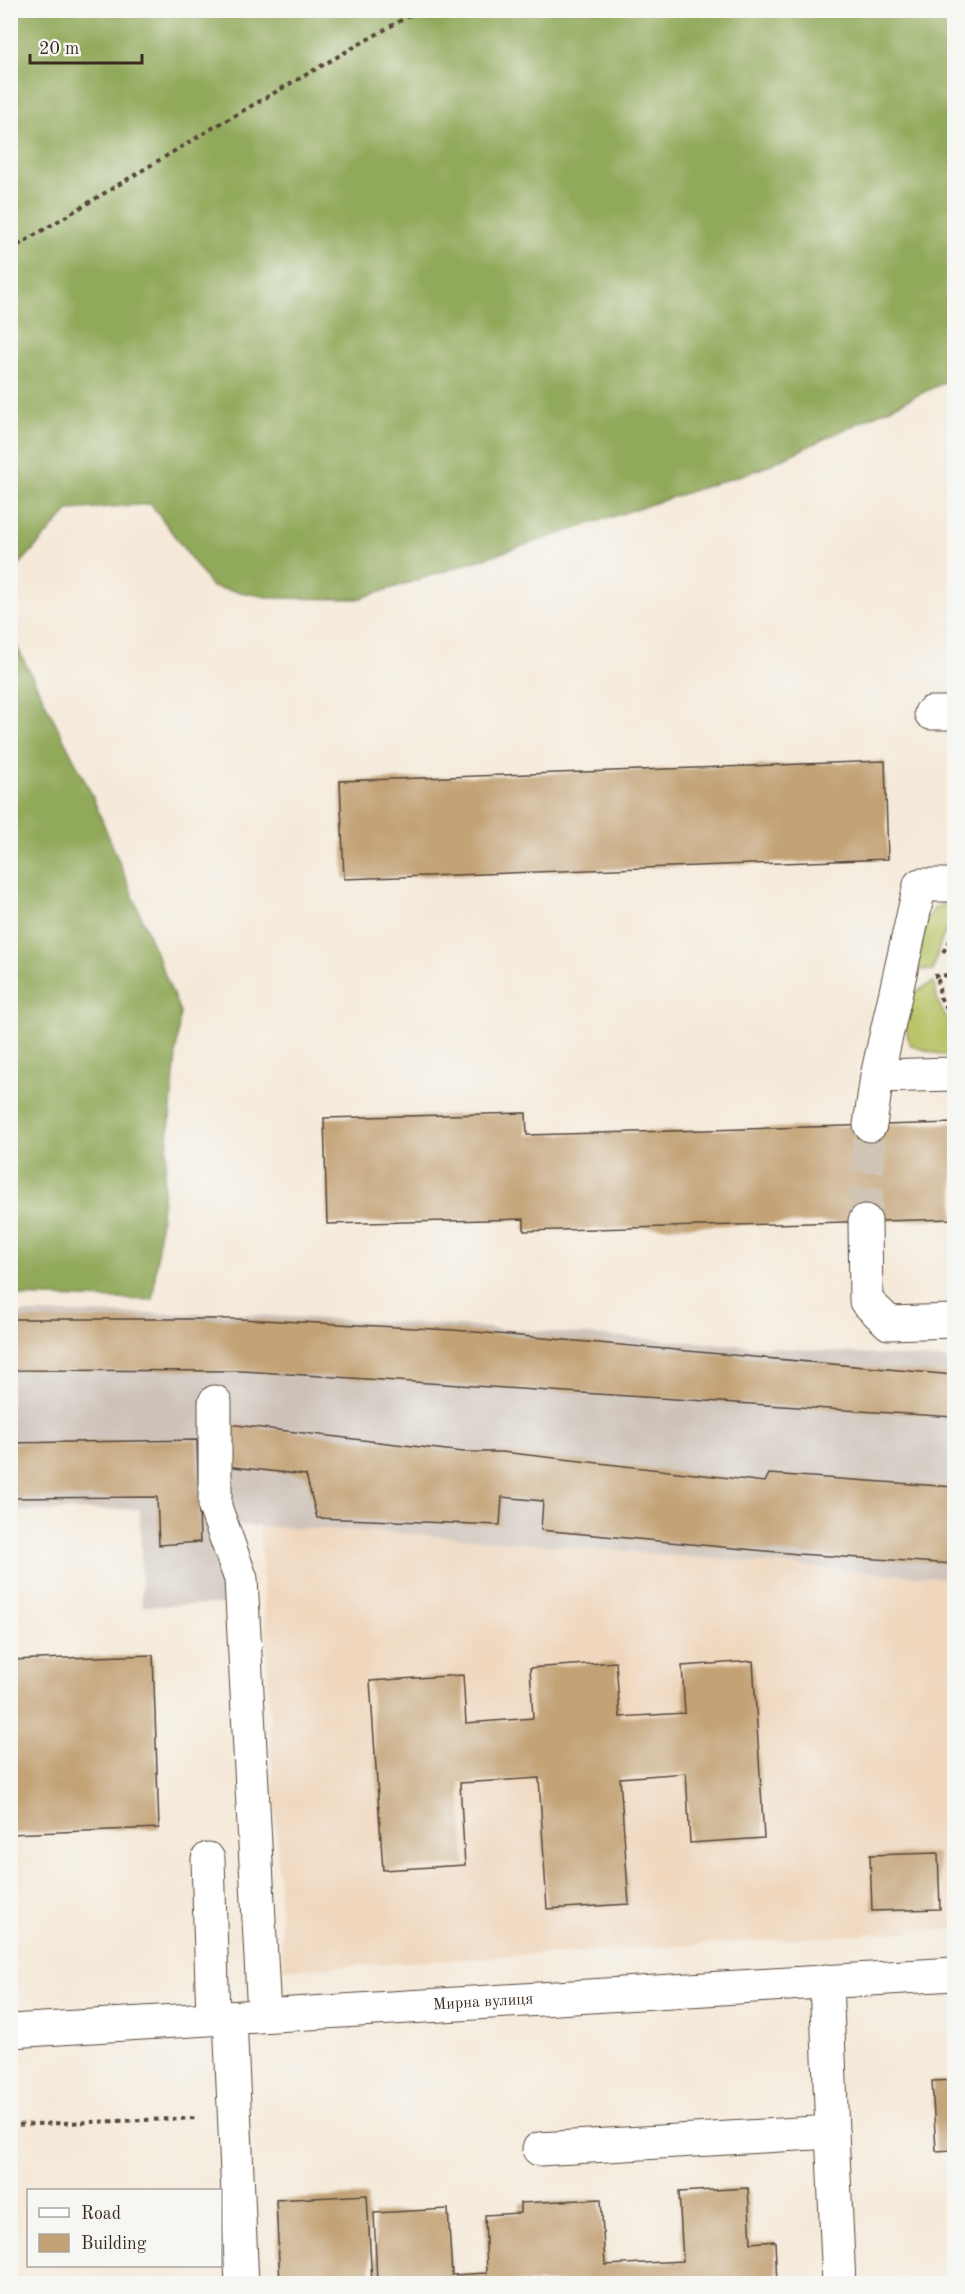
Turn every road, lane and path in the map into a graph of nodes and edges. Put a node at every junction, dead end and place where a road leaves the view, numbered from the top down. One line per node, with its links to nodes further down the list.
1 (419, 10): 2 (path)
2 (10, 250)
3 (954, 885): 7 (street)
4 (940, 997): 5 (path)
5 (954, 1019)
6 (954, 1074): 7 (street)
7 (877, 1077): 8 (street)
8 (870, 1125)
9 (866, 1221): 10 (street)
10 (954, 1321)
11 (215, 1402): 15 (street)
12 (208, 1859): 16 (street)
13 (954, 1974): 14 (street, Мирна вулиця)
14 (825, 1981): 15 (street, Мирна вулиця); 20 (street)
15 (264, 2016): 16 (street, Мирна вулиця)
16 (221, 2018): 17 (street, Мирна вулиця); 18 (street)
17 (10, 2031)
18 (235, 2116): 19 (path); 22 (street)
19 (10, 2125)
20 (832, 2132): 21 (street); 23 (street)
21 (539, 2149)
22 (242, 2283)
23 (839, 2283)

